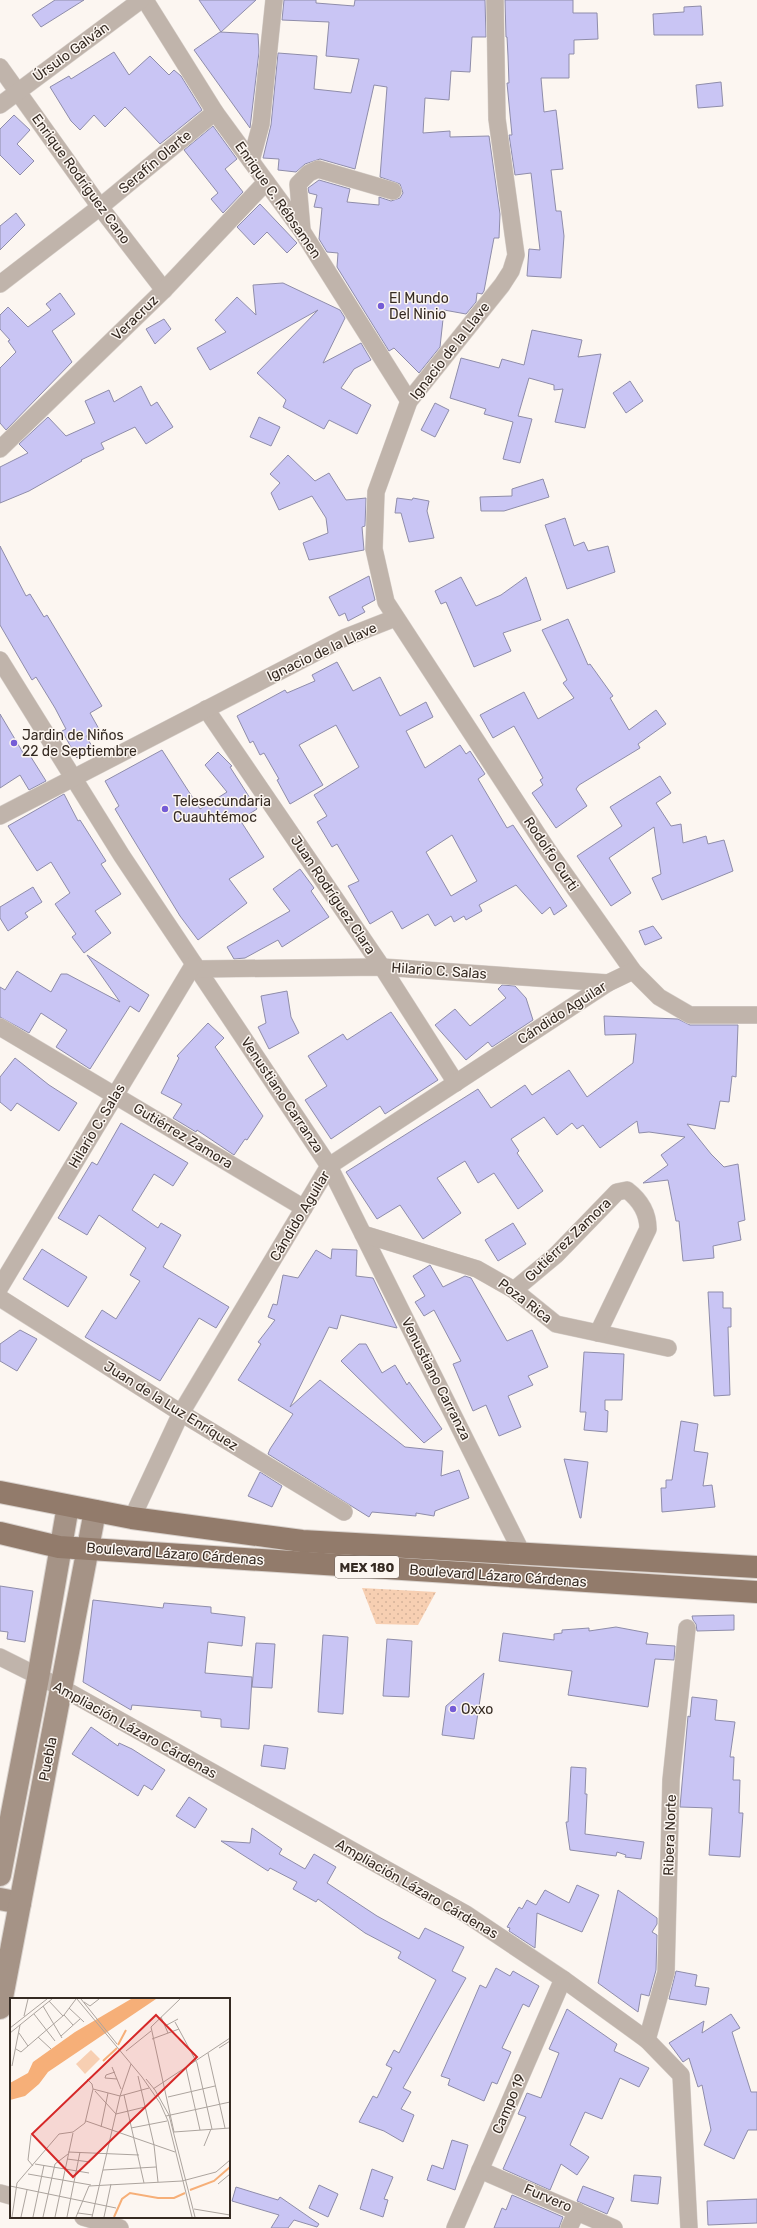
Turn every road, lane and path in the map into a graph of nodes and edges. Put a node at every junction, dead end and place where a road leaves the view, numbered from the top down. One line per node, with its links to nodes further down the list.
1 (141, 0): 6 (street, Úrsulo Galván)
2 (145, 0): 8 (street, Enrique C. Rébsamen)
3 (274, 0): 9 (street)
4 (495, 0): 16 (street, Ignacio de la Llave)
5 (0, 67): 6 (street, Enrique Rodríguez Cano)
6 (17, 92): 7 (street, Úrsulo Galván); 12 (street, Enrique Rodríguez Cano)
7 (0, 104)
8 (215, 112): 9 (street, Enrique C. Rébsamen); 12 (street, Serafín Olarte)
9 (250, 161): 10 (street, Enrique C. Rébsamen)
10 (266, 182): 13 (street, Enrique C. Rébsamen); 15 (street, Veracruz)
11 (393, 191): 13 (street)
12 (100, 207): 14 (street, Serafín Olarte); 15 (street, Enrique Rodríguez Cano)
13 (302, 231): 16 (street, Enrique C. Rébsamen)
14 (0, 284)
15 (164, 290): 17 (street, Veracruz)
16 (409, 401): 18 (street, Ignacio de la Llave)
17 (0, 449)
18 (395, 618): 20 (street, Ignacio de la Llave); 25 (street, Rodolfo Curti)
19 (0, 660): 21 (street, Venustiano Carranza)
20 (206, 709): 21 (street, Ignacio de la Llave); 24 (street, Juan Rodríguez Clara)
21 (73, 778): 22 (street, Ignacio de la Llave); 23 (street, Venustiano Carranza)
22 (0, 816)
23 (196, 966): 24 (street, Hilario C. Salas); 30 (street, Hilario C. Salas); 31 (street, Venustiano Carranza)
24 (382, 967): 26 (street, Hilario C. Salas); 29 (street, Juan Rodríguez Clara)
25 (633, 971): 26 (street, Cándido Aguilar); 27 (street, Rodolfo Curti)
26 (608, 983): 29 (street, Cándido Aguilar)
27 (757, 1014)
28 (0, 1027): 30 (street, Gutiérrez Zamora)
29 (456, 1084): 31 (street, Cándido Aguilar)
30 (115, 1096): 32 (street, Gutiérrez Zamora); 34 (street, Hilario C. Salas)
31 (330, 1166): 32 (street, Cándido Aguilar); 33 (street, Venustiano Carranza)
32 (304, 1208): 39 (street, Cándido Aguilar)
33 (363, 1234): 35 (street, Poza Rica); 48 (street, Venustiano Carranza)
34 (0, 1287)
35 (514, 1290): 37 (street, Poza Rica); 37 (street, Gutiérrez Zamora)
36 (0, 1298): 39 (street, Juan de la Luz Enríquez)
37 (598, 1333): 38 (street, Poza Rica)
38 (668, 1348)
39 (180, 1413): 43 (street, Juan de la Luz Enríquez); 44 (street, Cándido Aguilar)
40 (0, 1492): 41 (main road, Boulevard Lázaro Cárdenas / MEX 180)
41 (68, 1506): 42 (main road, Boulevard Lázaro Cárdenas / MEX 180); 46 (main road, Puebla)
42 (95, 1511): 44 (main road, Boulevard Lázaro Cárdenas / MEX 180); 47 (main road, Puebla)
43 (344, 1512)
44 (132, 1518): 48 (main road, Boulevard Lázaro Cárdenas / MEX 180)
45 (0, 1533): 46 (main road, Boulevard Lázaro Cárdenas / MEX 180)
46 (59, 1547): 47 (main road, Boulevard Lázaro Cárdenas / MEX 180); 53 (main road, Puebla)
47 (87, 1548): 50 (main road, Boulevard Lázaro Cárdenas / MEX 180); 54 (main road, Puebla)
48 (522, 1553): 49 (main road, Boulevard Lázaro Cárdenas / MEX 180)
49 (757, 1567)
50 (757, 1592)
51 (686, 1628): 59 (street, Ribera Norte)
52 (0, 1657): 53 (street, Ampliación Lázaro Cárdenas)
53 (38, 1678): 54 (street, Ampliación Lázaro Cárdenas); 55 (main road, Puebla)
54 (62, 1688): 56 (main road, Puebla); 57 (street, Ampliación Lázaro Cárdenas)
55 (0, 1875)
56 (10, 1901): 58 (main road, Puebla)
57 (563, 1979): 59 (street, Ampliación Lázaro Cárdenas); 60 (street, Campo 19)
58 (0, 2008)
59 (647, 2040): 69 (street, Ampliación Lázaro Cárdenas)
60 (480, 2170): 63 (street, Furvero); 66 (street, Campo 19)
61 (0, 2193): 62 (street)
62 (10, 2196)
63 (577, 2211): 67 (street); 68 (street, Furvero)
64 (85, 2218): 65 (street)
65 (120, 2228)
66 (455, 2228)
67 (569, 2228)
68 (614, 2228)
69 (689, 2228)

